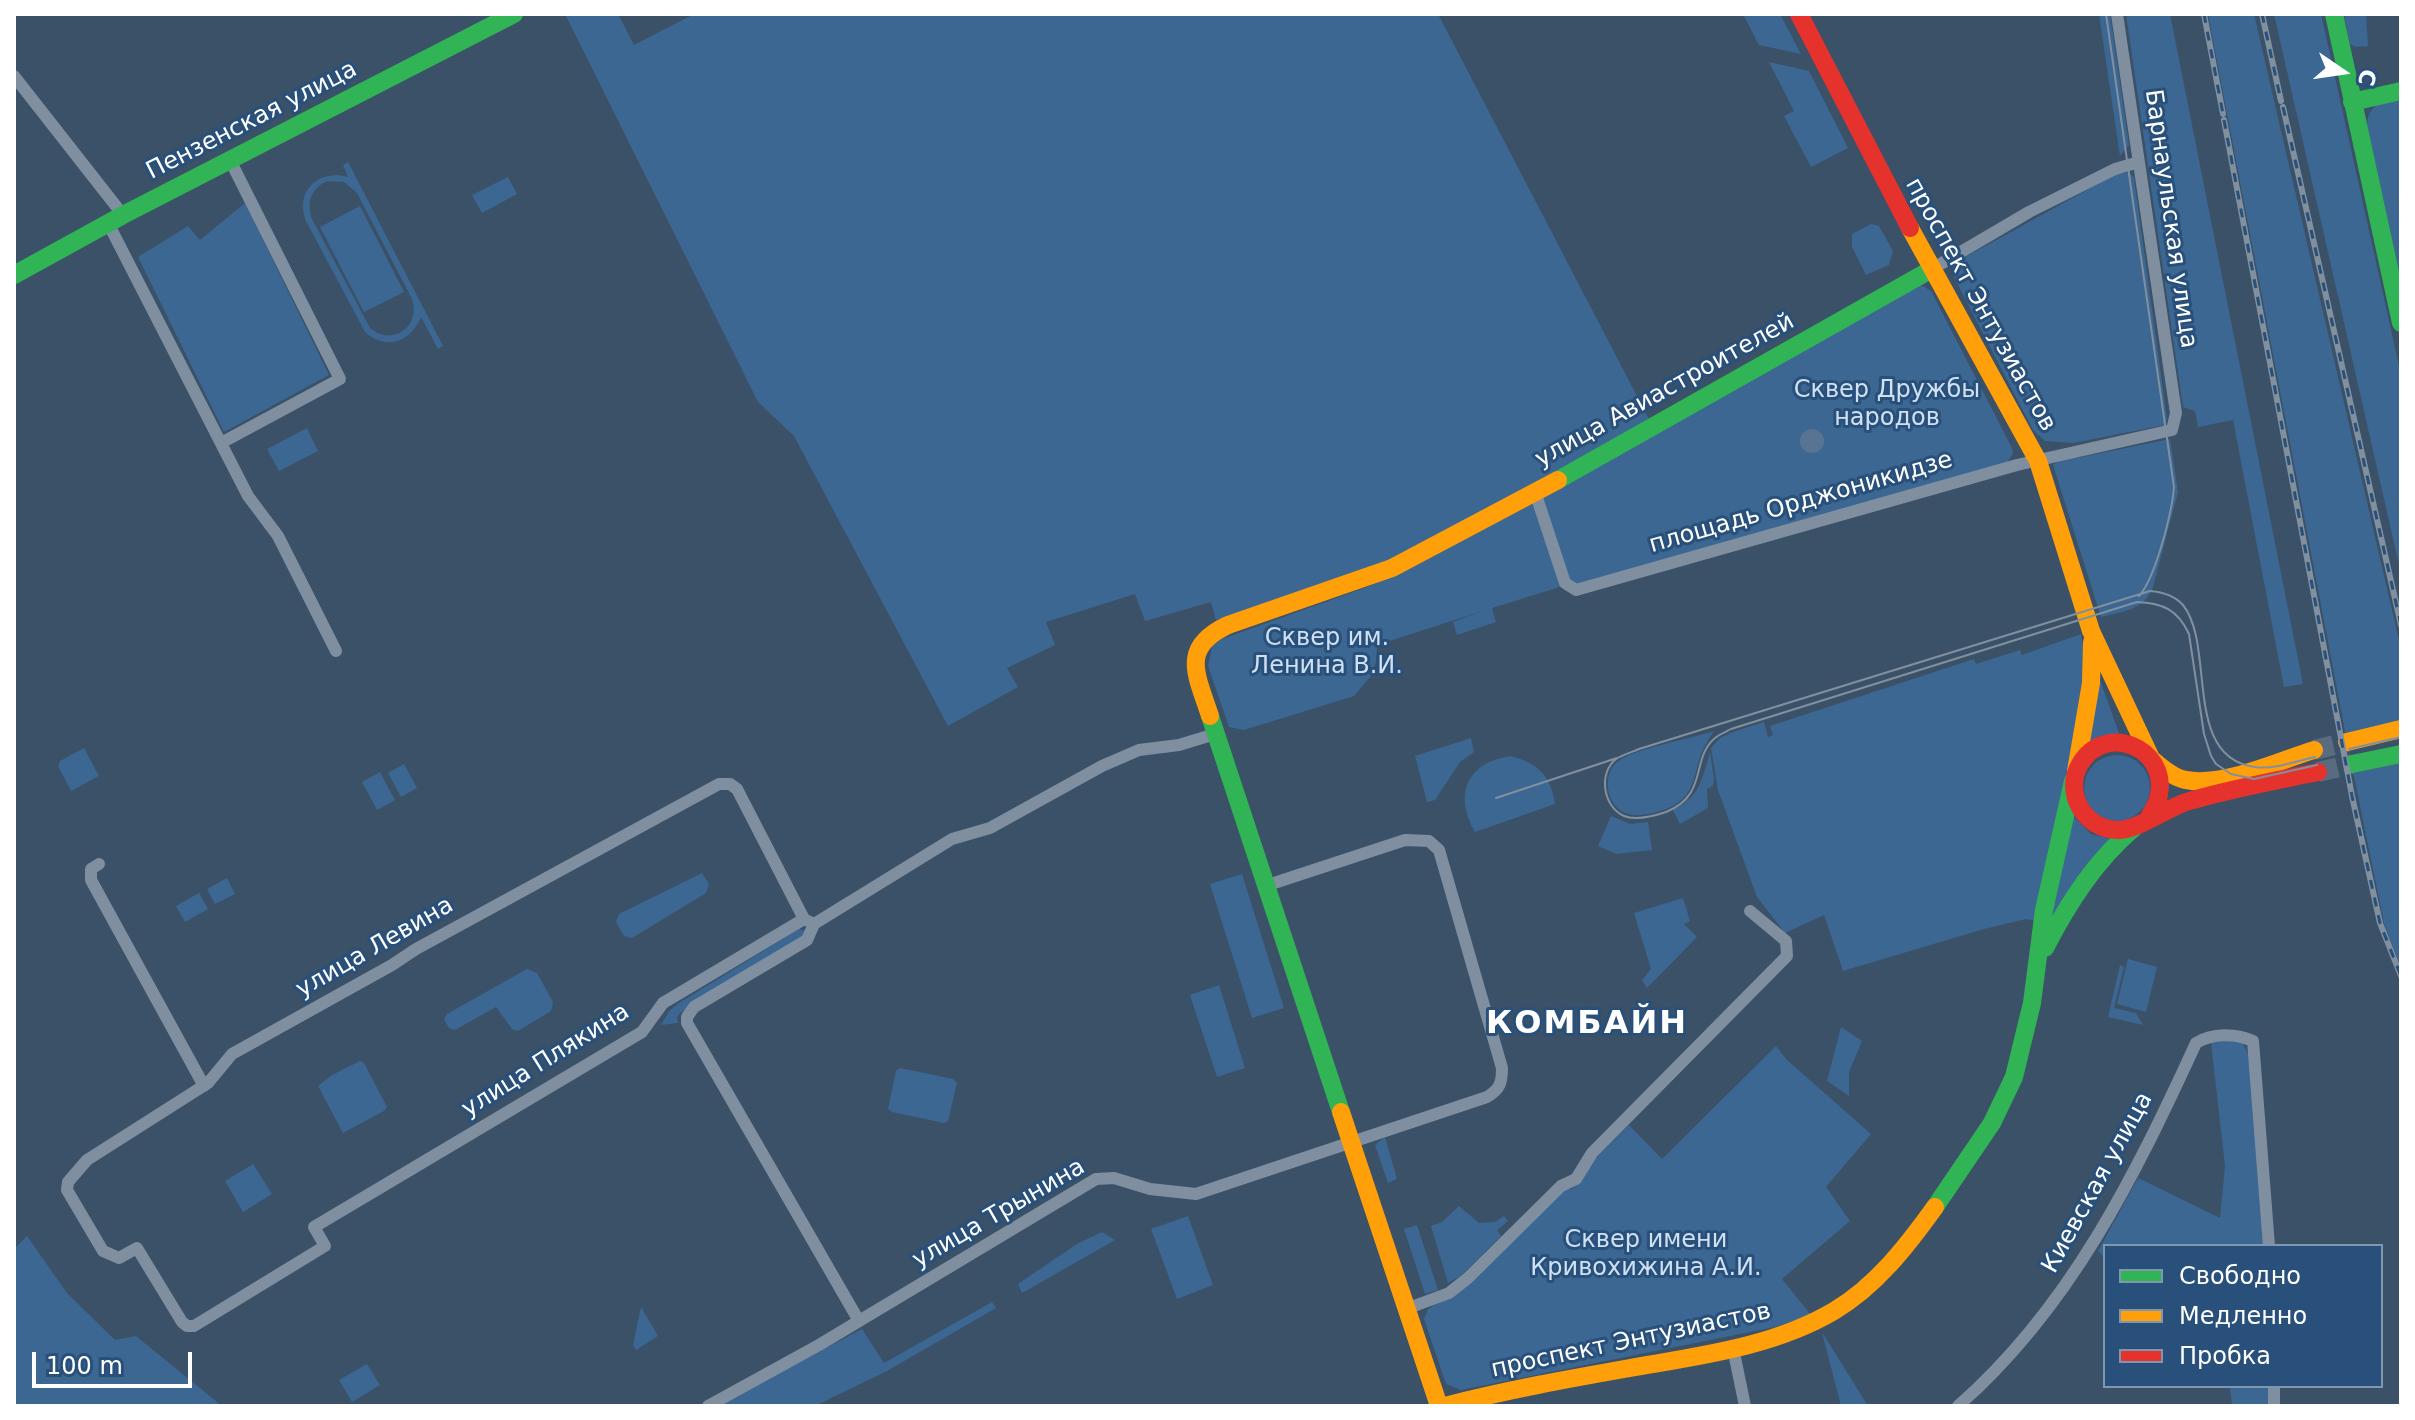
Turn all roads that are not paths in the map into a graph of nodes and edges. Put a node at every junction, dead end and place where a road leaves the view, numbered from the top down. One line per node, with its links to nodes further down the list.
1 (514, 14): 8 (main road, Пензенская улица)
2 (1799, 14): 11 (main road, проспект Энтузиастов)
3 (2117, 14): 9 (street, Барнаульская улица)
4 (2334, 14): 7 (main road)
5 (14, 76): 10 (street)
6 (2401, 91): 7 (main road)
7 (2352, 102): 13 (main road)
8 (230, 160): 10 (main road, Пензенская улица); 15 (street)
9 (2139, 162): 11 (street, улица Авиастроителей); 14 (street, Барнаульская улица)
10 (115, 219): 12 (main road, Пензенская улица); 15 (street)
11 (1932, 269): 16 (main road, проспект Энтузиастов); 17 (main road, улица Авиастроителей)
12 (14, 275)
13 (2401, 323)
14 (2172, 430): 16 (street, площадь Орджоникидзе)
15 (221, 443): 19 (street)
16 (2038, 461): 17 (street, площадь Орджоникидзе); 18 (main road, проспект Энтузиастов)
17 (1535, 492): 21 (main road, улица Авиастроителей)
18 (2091, 631): 25 (main road, проспект Энтузиастов); 28 (main road, проспект Энтузиастов)
19 (336, 651)
20 (2401, 729): 22 (main road)
21 (1215, 734): 31 (main road); 33 (street, улица Плякина)
22 (2347, 742)
23 (2314, 750): 25 (main road)
24 (2401, 754): 26 (main road)
25 (2152, 758): 28 (main road); 29 (main road, проспект Энтузиастов)
26 (2352, 764)
27 (2318, 772): 29 (main road)
28 (2074, 777): 29 (main road); 34 (main road, проспект Энтузиастов)
29 (2144, 821): 34 (main road, проспект Энтузиастов)
30 (99, 864): 35 (street)
31 (1265, 886): 36 (main road); 36 (street, улица Трынина)
32 (1750, 911): 39 (street)
33 (809, 922): 35 (street, улица Левина); 37 (street, улица Плякина); 40 (street)
34 (2040, 958): 41 (main road, проспект Энтузиастов)
35 (204, 1086): 37 (street, улица Левина)
36 (1352, 1142): 39 (main road); 40 (street, улица Трынина)
37 (66, 1185)
38 (2269, 1244): 45 (street, Киевская улица)
39 (1406, 1309): 43 (main road)
40 (859, 1321): 42 (street, улица Трынина)
41 (1733, 1348): 43 (main road, проспект Энтузиастов); 44 (street)
42 (708, 1406)
43 (1442, 1406)
44 (1745, 1406)
45 (1958, 1406)

